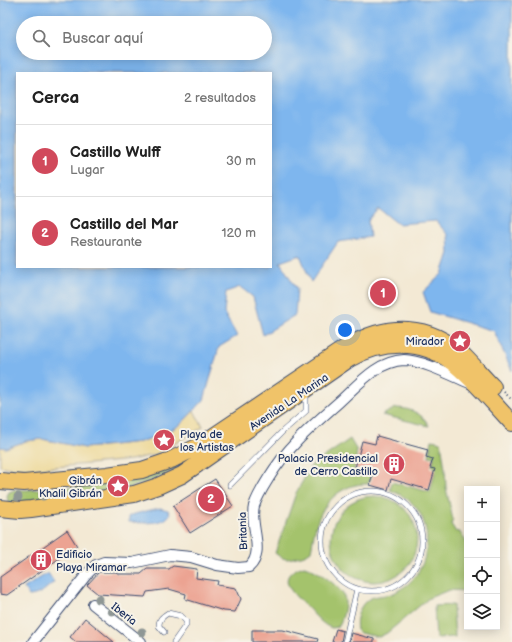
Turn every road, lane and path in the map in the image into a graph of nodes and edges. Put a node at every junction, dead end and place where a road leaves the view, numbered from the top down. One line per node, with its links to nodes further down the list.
1 (477, 386): 2 (main road, Avenida La Marina); 4 (main road, Avenida La Marina); 12 (street, Britania)
2 (306, 390): 6 (lane); 8 (main road, Avenida La Marina)
3 (512, 407): 5 (main road, Avenida La Marina)
4 (512, 423)
5 (3, 482): 7 (main road)
6 (230, 485)
7 (0, 498)
8 (0, 508)
9 (357, 590): 9 (lane); 15 (lane)
10 (93, 604): 13 (street, Iberia)
11 (164, 632): 14 (lane)
12 (33, 642)
13 (141, 642)
14 (174, 642)
15 (345, 642)

